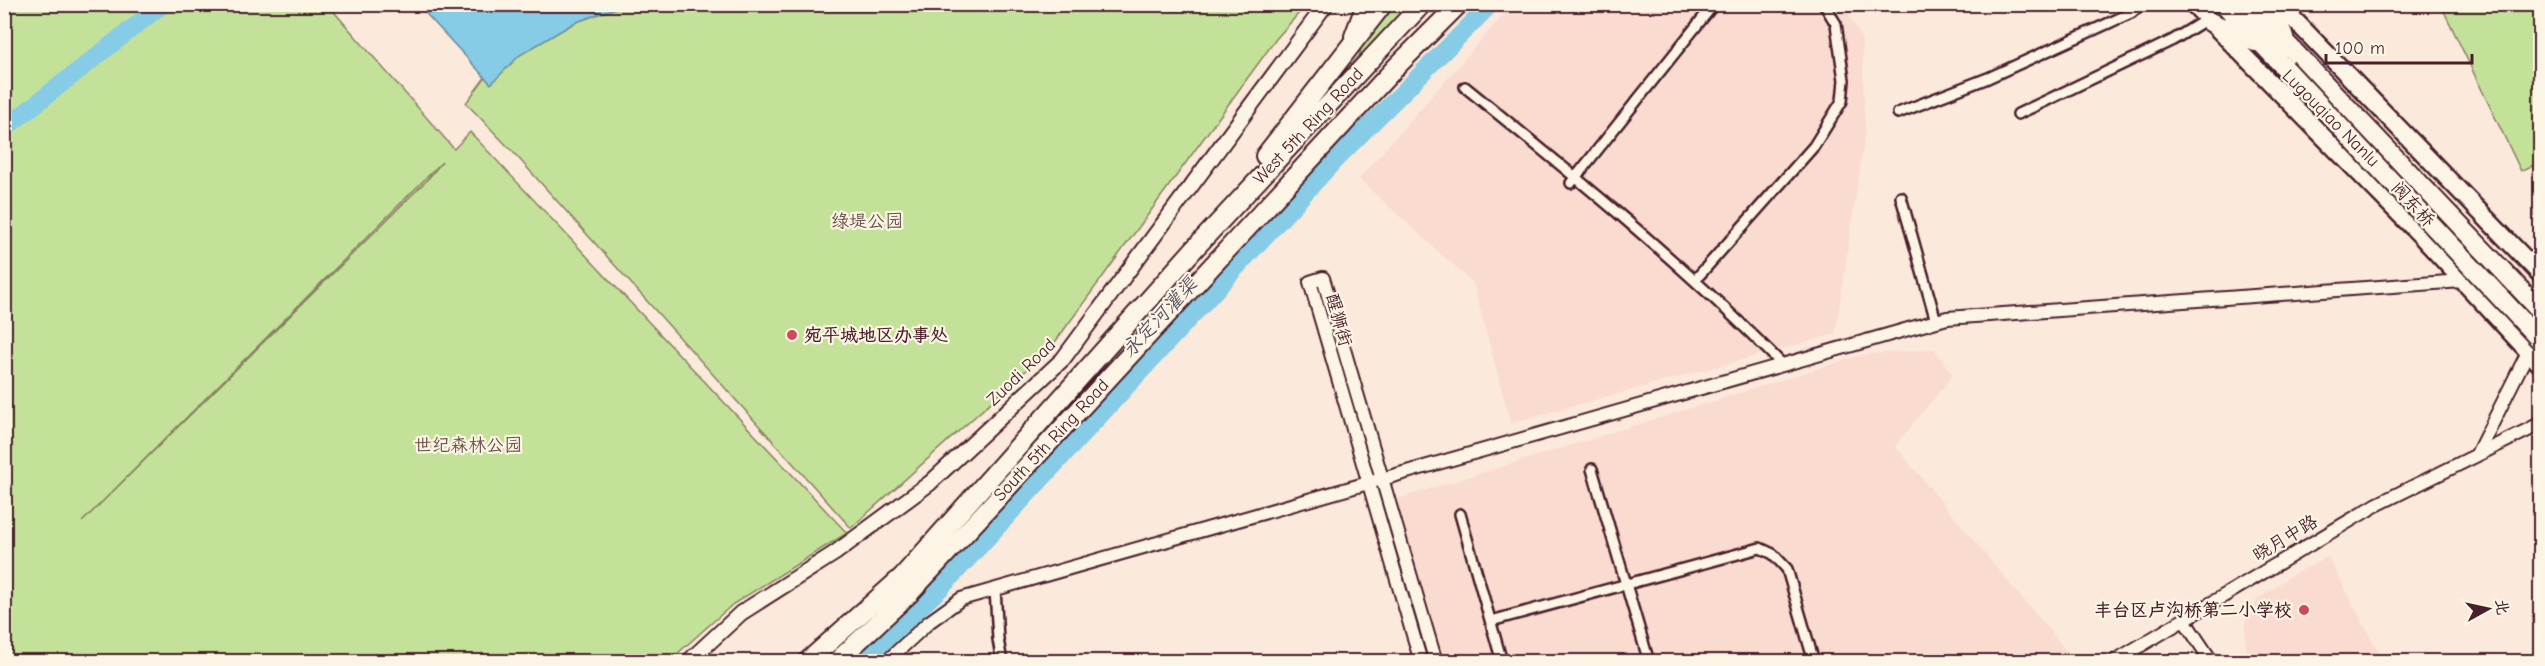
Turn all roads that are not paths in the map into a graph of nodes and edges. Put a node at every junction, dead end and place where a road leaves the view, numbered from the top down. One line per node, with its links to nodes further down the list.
1 (1326, 4): 42 (main road, Zuodi Road)
2 (1364, 4): 17 (main road)
3 (1383, 4): 17 (highway)
4 (1422, 4): 23 (highway, West 5th Ring Road)
5 (1459, 4): 44 (highway, South 5th Ring Road)
6 (1714, 4): 21 (street)
7 (1824, 4): 25 (street)
8 (2142, 4): 19 (street)
9 (2193, 4): 14 (highway, Lugouqiao Nanlu)
10 (2224, 4): 15 (highway, 阀东桥)
11 (2249, 4): 16 (highway, 阀东桥)
12 (2272, 4): 16 (highway)
13 (2279, 4): 24 (highway)
14 (2208, 21): 15 (highway); 20 (street); 26 (highway, Lugouqiao Nanlu)
15 (2263, 45): 29 (highway, 阀东桥, bridge)
16 (2291, 48): 27 (highway, 阀东桥)
17 (1345, 52): 23 (highway)
18 (1465, 87): 21 (street)
19 (1898, 113)
20 (2018, 114)
21 (1574, 180): 25 (street)
22 (1901, 197): 28 (street)
23 (1195, 248): 43 (highway, South 5th Ring Road)
24 (2541, 274)
25 (1695, 280): 30 (street)
26 (2462, 281): 28 (street); 29 (highway, Lugouqiao Nanlu)
27 (2541, 310)
28 (1936, 321): 30 (street)
29 (2536, 342): 31 (highway, Lugouqiao Nanlu); 33 (street)
30 (1783, 364): 35 (street)
31 (2541, 364)
32 (2541, 424): 33 (street, 晓月中路)
33 (2478, 453): 40 (street, 晓月中路)
34 (1592, 469): 38 (street)
35 (1381, 479): 36 (street); 36 (street, 醒狮街); 48 (street, 醒狮街)
36 (1367, 483): 39 (street); 47 (street, 醒狮街)
37 (1460, 514): 41 (street)
38 (1626, 584): 41 (street); 50 (street); 51 (street)
39 (995, 589): 45 (street); 46 (street)
40 (2184, 620): 52 (street, 晓月中路); 53 (street)
41 (1491, 621): 49 (street)
42 (688, 662)
43 (807, 662)
44 (836, 662)
45 (886, 662)
46 (1002, 662)
47 (1421, 662)
48 (1436, 662)
49 (1502, 662)
50 (1648, 662)
51 (1814, 662)
52 (2114, 662)
53 (2212, 662)

